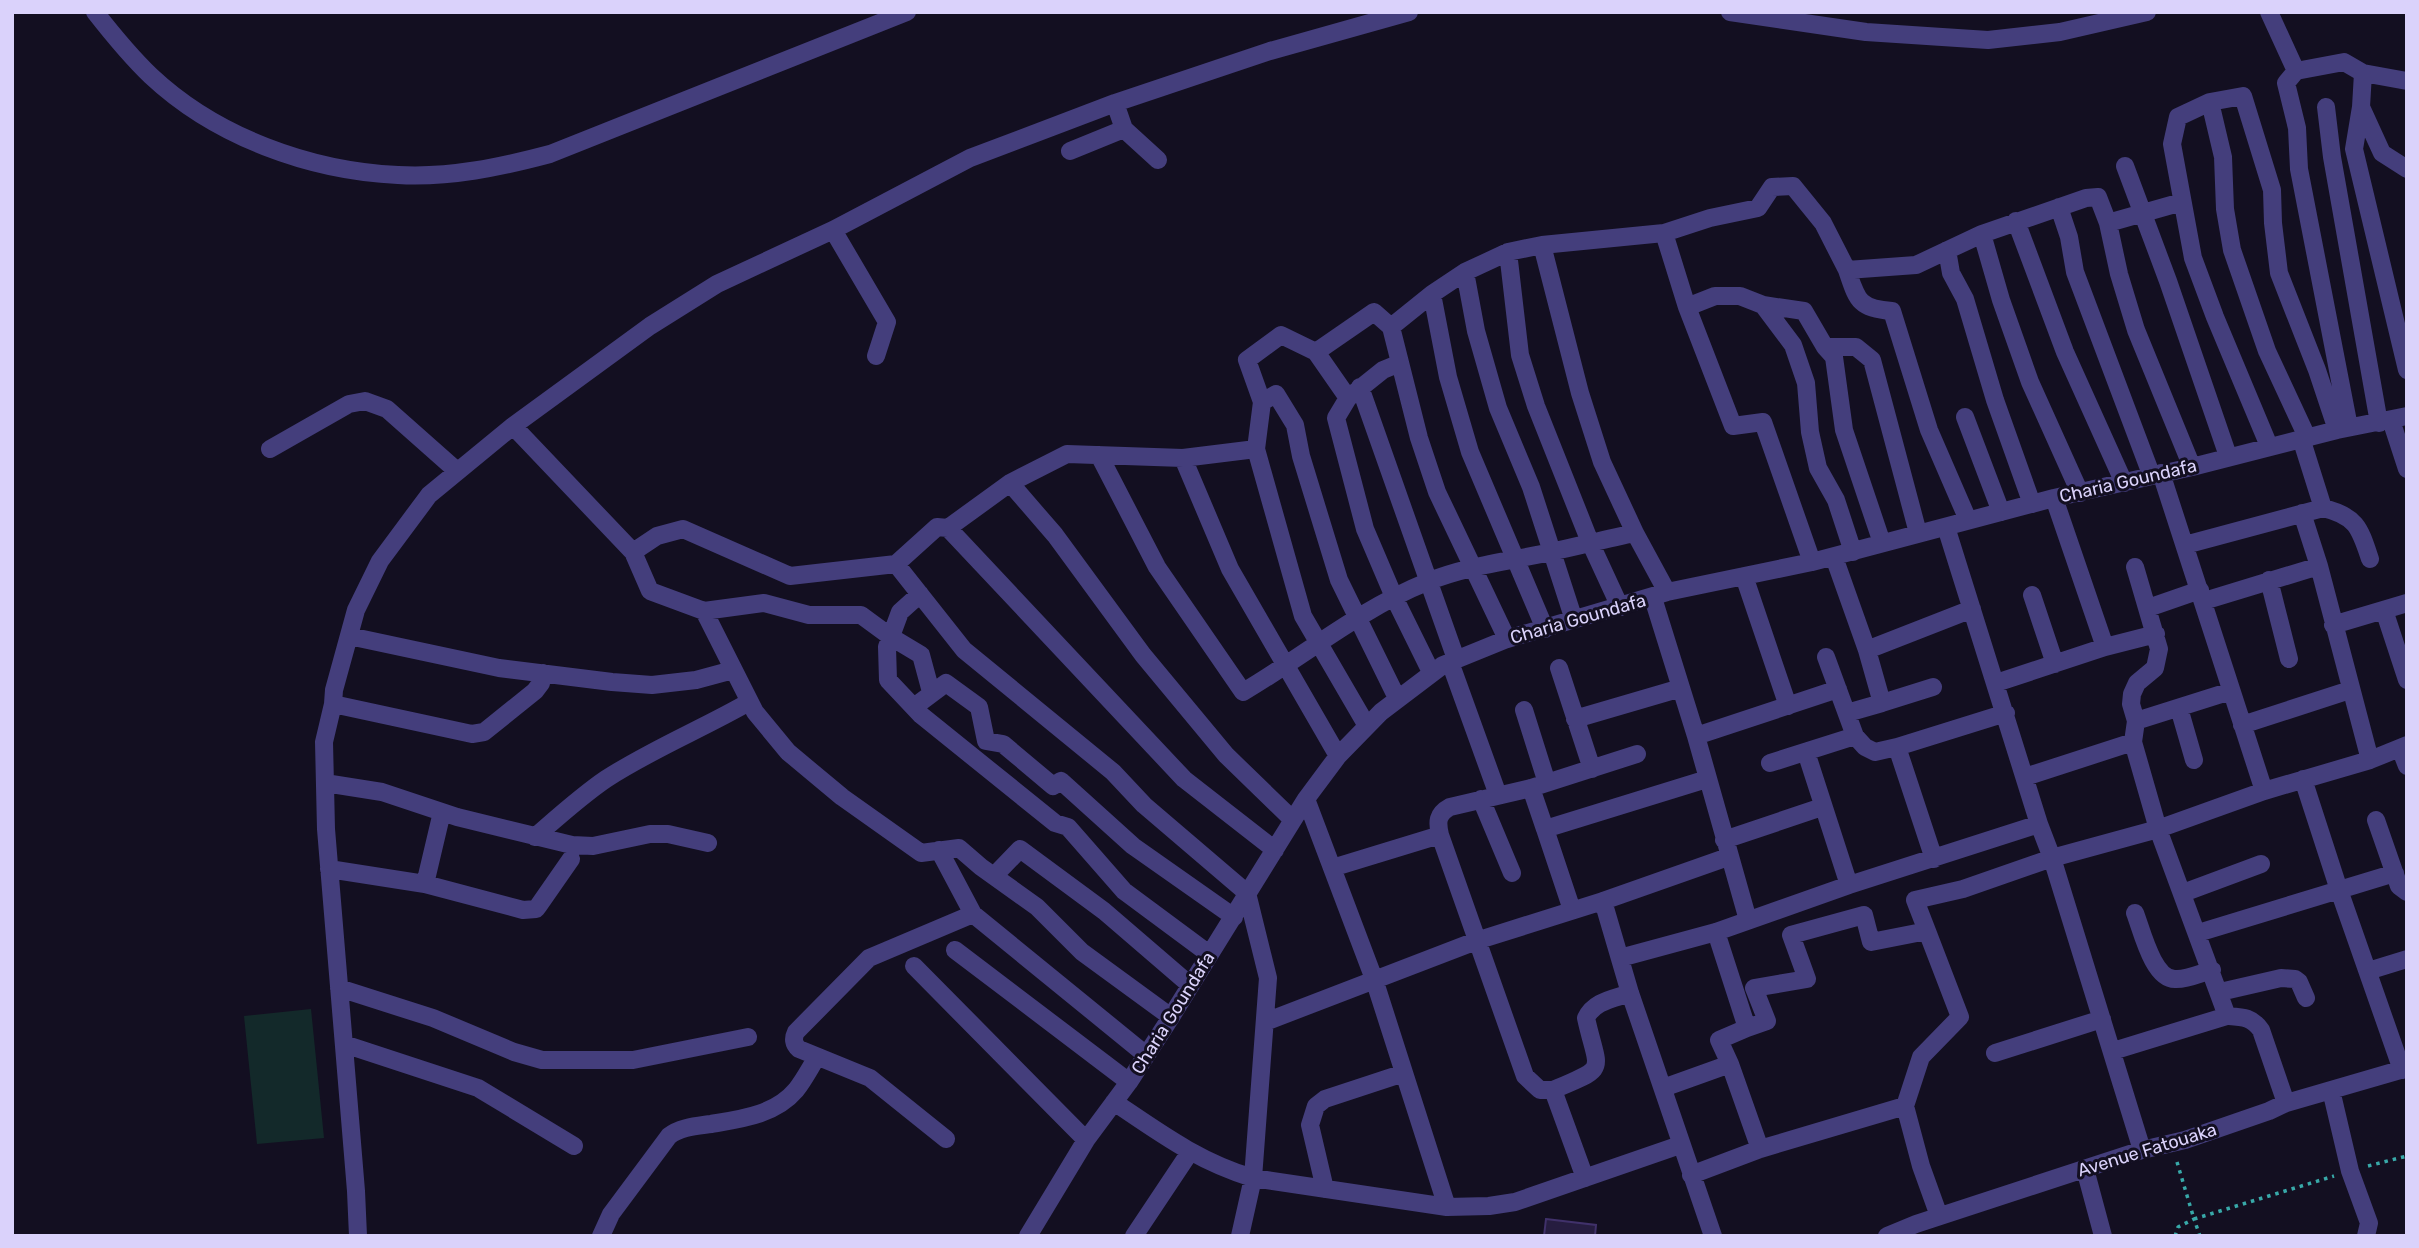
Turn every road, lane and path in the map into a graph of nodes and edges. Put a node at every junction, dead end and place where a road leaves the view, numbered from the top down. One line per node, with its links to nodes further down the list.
1 (95, 12): 2 (street)
2 (907, 12)
3 (1409, 12): 11 (street)
4 (1730, 12): 5 (street)
5 (2147, 12)
6 (2269, 12): 7 (street)
7 (2296, 71): 8 (street); 46 (street)
8 (2363, 73): 9 (street); 13 (street)
9 (2407, 81)
10 (2210, 102): 19 (street); 46 (street); 47 (street)
11 (1115, 103): 14 (street); 24 (street)
12 (2326, 107): 44 (street)
13 (2361, 107): 18 (street); 40 (street)
14 (1124, 128): 15 (street); 16 (street)
15 (1070, 150)
16 (1158, 160)
17 (2125, 166): 21 (street)
18 (2407, 169)
19 (2182, 202): 21 (street); 48 (street)
20 (2059, 207): 22 (street); 23 (street); 57 (street)
21 (2143, 213): 23 (street); 52 (street)
22 (2017, 221): 26 (street); 58 (street)
23 (2108, 223): 54 (street)
24 (834, 230): 38 (street); 45 (street)
25 (1664, 233): 27 (street); 30 (street); 34 (street)
26 (1982, 234): 28 (street); 60 (street)
27 (1542, 245): 29 (street); 69 (street)
28 (1947, 250): 30 (street); 62 (street)
29 (1508, 252): 31 (street); 71 (street)
30 (1847, 270): 66 (street)
31 (1465, 272): 32 (street); 75 (street)
32 (1433, 294): 35 (street); 78 (street)
33 (1763, 305): 34 (street); 36 (street); 76 (street)
34 (1687, 307): 80 (street)
35 (1391, 327): 37 (street); 39 (street)
36 (1825, 347): 70 (street); 72 (street)
37 (1316, 352): 41 (street); 42 (street)
38 (876, 356)
39 (1400, 363): 41 (street); 84 (street)
40 (2407, 370)
41 (1354, 392): 87 (street); 92 (street)
42 (1262, 402): 50 (street); 99 (street)
43 (1965, 417): 64 (street)
44 (2392, 420): 46 (street, Charia Goundafa); 55 (street)
45 (513, 426): 56 (street); 74 (street)
46 (2343, 428): 47 (street, Charia Goundafa)
47 (2304, 438): 48 (street, Charia Goundafa); 63 (street)
48 (2269, 446): 52 (street, Charia Goundafa)
49 (270, 449): 56 (street)
50 (1256, 449): 53 (street); 107 (street)
51 (1099, 455): 53 (street); 59 (street); 114 (street)
52 (2228, 456): 54 (street, Charia Goundafa)
53 (1183, 458): 114 (street)
54 (2192, 467): 57 (street, Charia Goundafa)
55 (2407, 469)
56 (457, 471): 104 (street)
57 (2156, 474): 58 (street, Charia Goundafa); 73 (street)
58 (2124, 482): 60 (street, Charia Goundafa)
59 (1010, 483): 68 (street); 164 (street)
60 (2080, 493): 61 (street, Charia Goundafa)
61 (2054, 498): 62 (street, Charia Goundafa); 108 (street)
62 (2032, 504): 64 (street, Charia Goundafa)
63 (2323, 508): 65 (street); 79 (street)
64 (2001, 512): 66 (street, Charia Goundafa)
65 (2302, 513): 73 (street); 82 (street)
66 (1968, 520): 67 (street, Charia Goundafa)
67 (1946, 527): 70 (street, Charia Goundafa); 96 (street)
68 (948, 528): 81 (street); 174 (street)
69 (1635, 533): 71 (street); 89 (street)
70 (1918, 533): 72 (street, Charia Goundafa)
71 (1590, 542): 75 (street); 94 (street)
72 (1882, 543): 76 (street, Charia Goundafa)
73 (2185, 545): 91 (street)
74 (633, 552): 81 (street); 98 (street)
75 (1553, 552): 78 (street); 100 (street)
76 (1853, 552): 77 (street, Charia Goundafa)
77 (1834, 557): 80 (street, Charia Goundafa); 109 (street)
78 (1516, 559): 84 (street); 102 (street)
79 (2370, 559)
80 (1812, 562): 85 (street, Charia Goundafa)
81 (897, 564): 88 (street)
82 (2319, 566): 86 (street); 101 (street)
83 (2135, 567): 95 (street)
84 (1473, 568): 87 (street); 106 (street)
85 (1744, 576): 89 (street, Charia Goundafa); 131 (street)
86 (2269, 580): 91 (street); 111 (street)
87 (1428, 582): 92 (street); 112 (street)
88 (920, 594): 105 (street); 188 (street)
89 (1660, 595): 94 (street, Charia Goundafa); 122 (street)
90 (2032, 595): 113 (street)
91 (2202, 596): 95 (street); 125 (street)
92 (1394, 597): 99 (street); 117 (street)
93 (2407, 603): 97 (street)
94 (1620, 607): 100 (street, Charia Goundafa)
95 (2148, 608): 103 (street)
96 (1972, 609): 109 (street); 120 (street)
97 (2384, 610): 101 (street); 119 (street)
98 (704, 611): 105 (street); 116 (street)
99 (1357, 620): 107 (street); 127 (street)
100 (1574, 620): 102 (street, Charia Goundafa)
101 (2333, 625): 124 (street)
102 (1545, 629): 106 (street, Charia Goundafa)
103 (2157, 634): 108 (street); 138 (street)
104 (349, 636): 118 (street); 130 (street)
105 (891, 637): 126 (street); 132 (street)
106 (1507, 639): 112 (street, Charia Goundafa)
107 (1318, 641): 114 (street); 140 (street)
108 (2105, 647): 113 (street)
109 (1867, 650): 129 (street)
110 (1826, 657): 123 (street)
111 (2289, 659)
112 (1453, 660): 117 (street, Charia Goundafa); 160 (street)
113 (2055, 664): 120 (street)
114 (1286, 666): 148 (street)
115 (1559, 668): 137 (street)
116 (733, 670): 118 (street); 128 (street)
117 (1432, 672): 127 (street, Charia Goundafa)
118 (543, 673): 130 (street)
119 (2407, 680)
120 (1996, 683): 136 (street)
121 (1933, 687): 129 (street)
122 (1681, 688): 137 (street); 141 (street)
123 (1838, 690): 131 (street); 135 (street)
124 (2350, 690): 139 (street); 150 (street)
125 (2231, 691): 133 (street); 139 (street)
126 (932, 692): 132 (street); 194 (street)
127 (1397, 698): 140 (street, Charia Goundafa)
128 (749, 702): 170 (street); 173 (street)
129 (1882, 703): 135 (street)
130 (333, 704): 157 (street)
131 (1788, 706): 141 (street)
132 (914, 707): 201 (street)
133 (2179, 708): 138 (street); 149 (street)
134 (1524, 710): 158 (street)
135 (1847, 713): 142 (street)
136 (2006, 713): 145 (street); 154 (street)
137 (1575, 719): 153 (street)
138 (2136, 721): 143 (street)
139 (2242, 725): 159 (street)
140 (1367, 726): 148 (street, Charia Goundafa)
141 (1696, 736): 155 (street)
142 (1854, 736): 145 (street); 146 (street)
143 (2133, 742): 154 (street); 168 (street)
144 (2403, 746): 150 (street); 152 (street)
145 (1897, 747): 177 (street)
146 (1806, 752): 151 (street); 162 (street)
147 (1637, 754): 153 (street)
148 (1338, 756): 161 (street, Charia Goundafa)
149 (2193, 760)
150 (2370, 760): 156 (street)
151 (1770, 763)
152 (2407, 766)
153 (1592, 769): 158 (street)
154 (2025, 777): 166 (street)
155 (1707, 779): 167 (street); 172 (street)
156 (2304, 779): 159 (street); 186 (street)
157 (325, 783): 163 (street); 180 (street)
158 (1539, 785): 160 (street); 167 (street)
159 (2264, 791): 168 (street)
160 (1490, 797): 169 (street); 181 (street)
161 (1306, 799): 164 (street, Charia Goundafa); 179 (street)
162 (1822, 807): 172 (street); 185 (street)
163 (442, 812): 170 (street); 184 (street)
164 (1293, 820): 174 (street, Charia Goundafa)
165 (2376, 820): 182 (street)
166 (2039, 824): 175 (street); 177 (street)
167 (1545, 829): 191 (street)
168 (2158, 829): 175 (street); 189 (street)
169 (1440, 835): 179 (street); 199 (street)
170 (535, 837): 171 (street)
171 (708, 843)
172 (1726, 848): 190 (street); 195 (street)
173 (939, 850): 183 (street); 193 (street)
174 (1275, 850): 188 (street, Charia Goundafa)
175 (2052, 858): 196 (street); 215 (street)
176 (571, 859): 184 (street)
177 (1934, 859): 185 (street)
178 (2261, 864): 189 (street)
179 (1332, 868): 207 (street)
180 (329, 869): 184 (street); 209 (street)
181 (1512, 873)
182 (2395, 873): 186 (street); 187 (street)
183 (994, 876): 208 (street); 214 (street)
184 (425, 884)
185 (1849, 885): 195 (street)
186 (2339, 891): 198 (street); 206 (street)
187 (2407, 892)
188 (1247, 893): 194 (street, Charia Goundafa); 216 (street)
189 (2183, 893): 198 (street)
190 (1603, 901): 191 (street); 202 (street)
191 (1572, 910): 199 (street)
192 (2134, 912): 205 (street)
193 (973, 914): 222 (street); 223 (street)
194 (1234, 917): 201 (street, Charia Goundafa)
195 (1748, 920): 197 (street)
196 (1927, 931): 217 (street); 233 (street)
197 (1716, 932): 202 (street); 217 (street)
198 (2198, 933): 205 (street)
199 (1476, 941): 207 (street); 229 (street)
200 (955, 950): 227 (street)
201 (1209, 954): 208 (street, Charia Goundafa)
202 (1620, 958): 211 (street)
203 (2407, 959): 206 (street)
204 (914, 966): 235 (street)
205 (2212, 970): 210 (street)
206 (2368, 971): 225 (street)
207 (1374, 979): 216 (street); 226 (street)
208 (1190, 985): 214 (street, Charia Goundafa)
209 (339, 988): 218 (street); 219 (street)
210 (2220, 992): 212 (street); 213 (street)
211 (1630, 993): 228 (street); 229 (street)
212 (2306, 998)
213 (2227, 1016): 220 (street); 232 (street)
214 (1171, 1017): 222 (street, Charia Goundafa)
215 (2102, 1018): 220 (street); 221 (street)
216 (1265, 1022): 246 (street)
217 (1747, 1028): 224 (street)
218 (748, 1037)
219 (344, 1044): 238 (street); 253 (street)
220 (2113, 1051): 240 (street)
221 (1995, 1053)
222 (1146, 1055): 227 (street, Charia Goundafa)
223 (817, 1057): 234 (street); 254 (street)
224 (1730, 1064): 228 (street); 239 (street)
225 (2405, 1069): 230 (street, Avenue Fatouaka)
226 (1404, 1073): 248 (street); 249 (street)
227 (1129, 1082): 231 (street, Charia Goundafa)
228 (1663, 1088): 237 (street)
229 (1553, 1090): 247 (street)
230 (2331, 1090): 232 (street, Avenue Fatouaka); 244 (street)
231 (1114, 1102): 235 (street, Charia Goundafa); 241 (street)
232 (2286, 1103): 236 (street, Avenue Fatouaka)
233 (1905, 1106): 239 (street); 250 (street)
234 (946, 1139)
235 (1086, 1140): 255 (street, Charia Goundafa)
236 (2171, 1143): 240 (street, Avenue Fatouaka); 251 (path)
237 (1681, 1145): 245 (street); 247 (street)
238 (574, 1146)
239 (1760, 1149): 245 (street)
240 (2142, 1150): 243 (street, Avenue Fatouaka)
241 (1190, 1152): 246 (street); 256 (street)
242 (2407, 1156): 244 (path)
243 (2085, 1169): 250 (street, Avenue Fatouaka); 260 (street)
244 (2350, 1171): 251 (path); 252 (street)
245 (1691, 1175): 258 (street)
246 (1253, 1178): 248 (street); 257 (street)
247 (1585, 1178): 249 (street)
248 (1325, 1189): 249 (street)
249 (1447, 1207)
250 (1940, 1216): 259 (street, Avenue Fatouaka)
251 (2194, 1219): 261 (path); 262 (path)
252 (2367, 1229)
253 (358, 1236)
254 (601, 1236)
255 (1028, 1236)
256 (1134, 1236)
257 (1240, 1236)
258 (1713, 1236)
259 (1887, 1236)
260 (2103, 1236)
261 (2175, 1236)
262 (2200, 1236)

